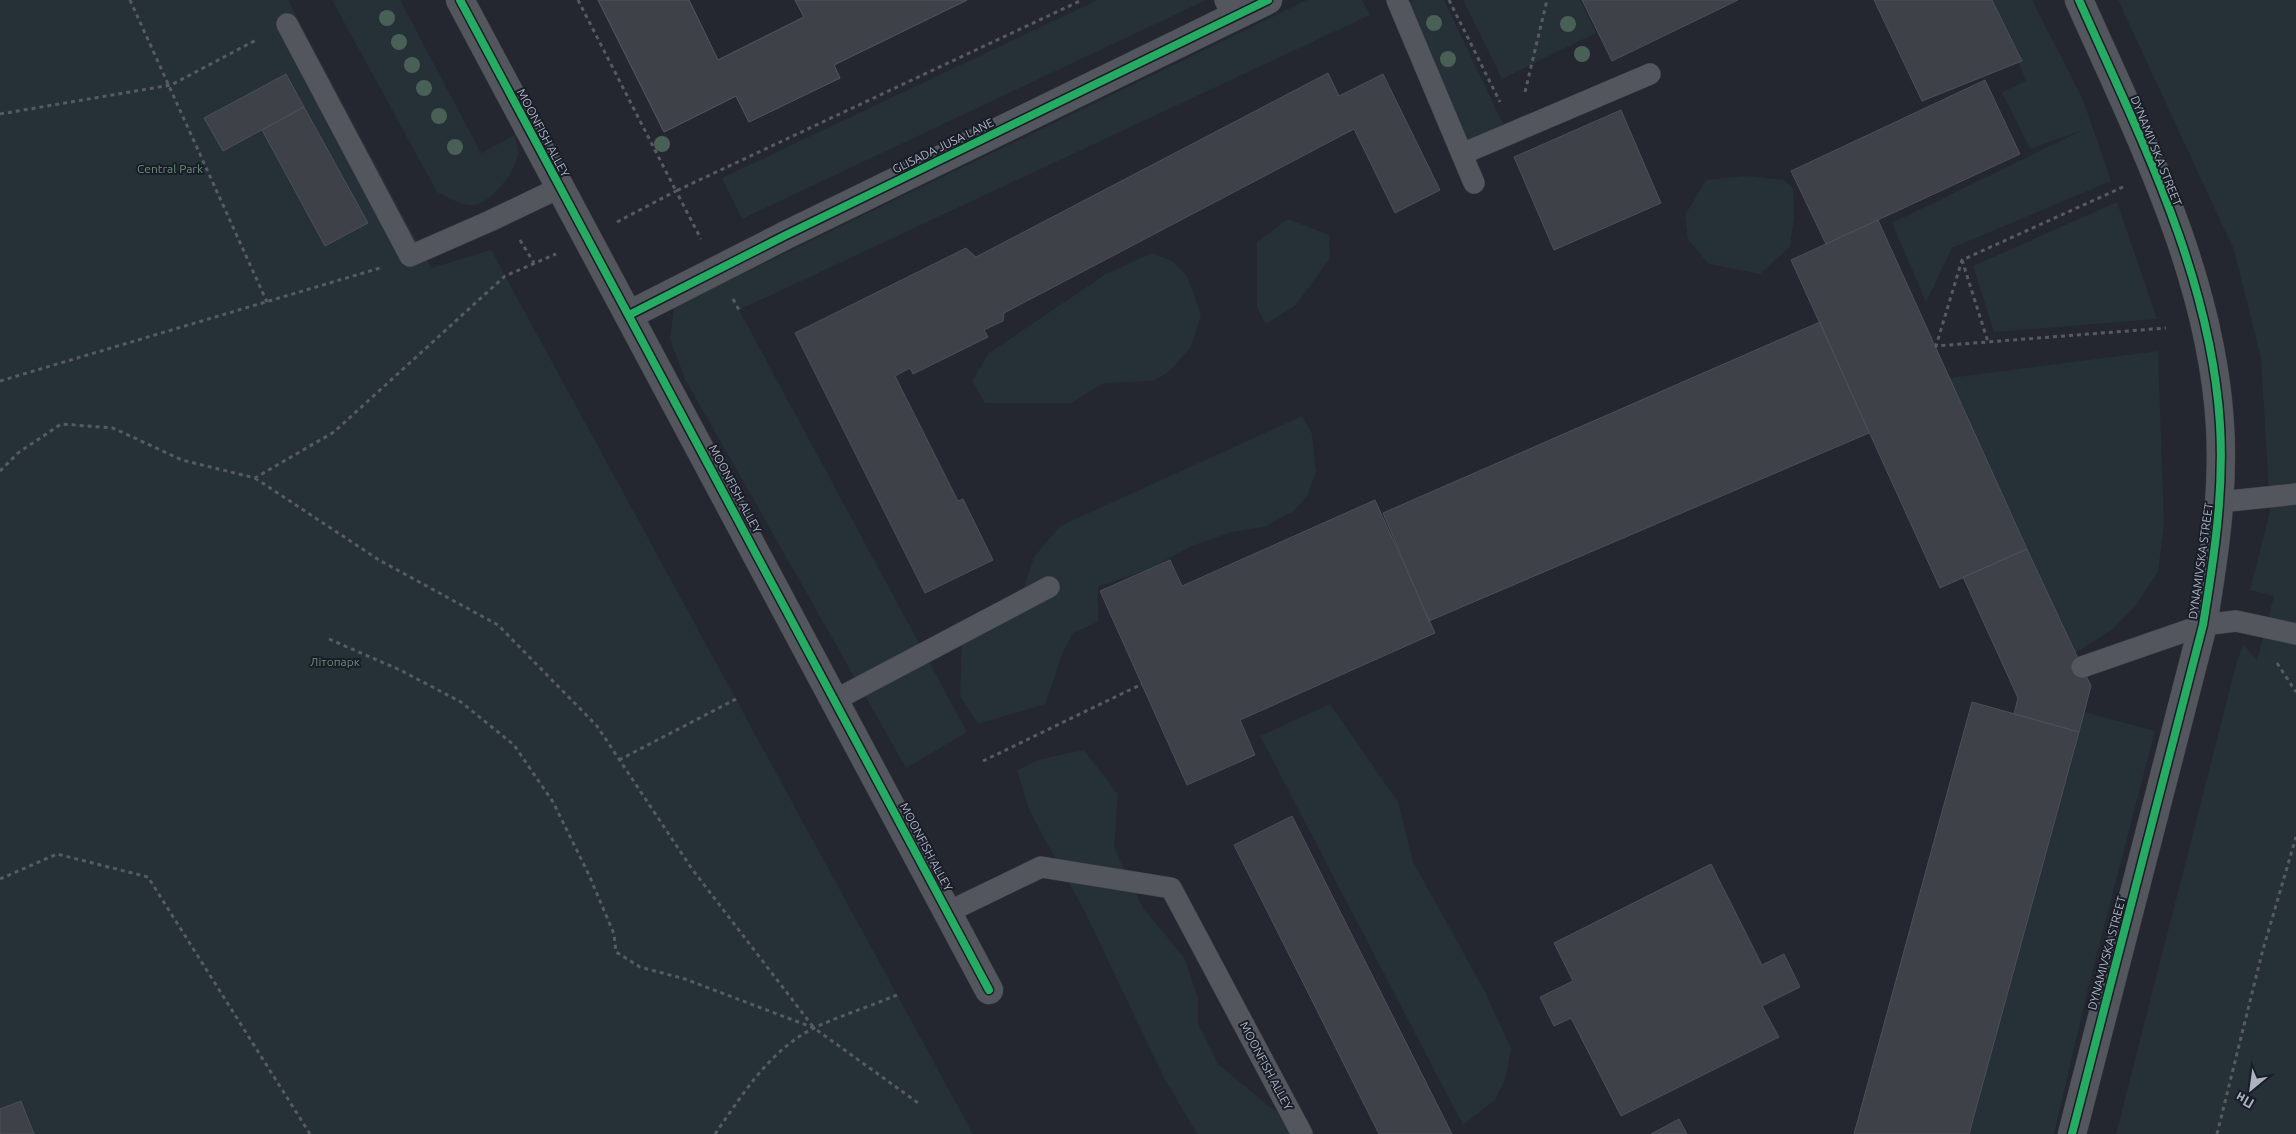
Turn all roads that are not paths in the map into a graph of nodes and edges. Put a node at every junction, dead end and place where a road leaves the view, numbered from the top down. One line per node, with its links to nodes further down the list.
1 (460, 0): 10 (street, MOONFISH ALLEY)
2 (1268, 0): 5 (street, GLISADA JUSA LANE)
3 (1397, 0): 8 (lane)
4 (2078, 0): 13 (street, DYNAMIVSKA STREET)
5 (1229, 9): 11 (street, GLISADA JUSA LANE)
6 (287, 24): 10 (lane)
7 (1650, 74): 8 (lane)
8 (1462, 154): 9 (lane)
9 (1474, 184)
10 (559, 188): 11 (street, MOONFISH ALLEY)
11 (629, 315): 18 (street, MOONFISH ALLEY)
12 (2296, 494): 13 (lane)
13 (2220, 502): 15 (street, DYNAMIVSKA STREET)
14 (1049, 587): 18 (lane)
15 (2203, 625): 16 (lane); 17 (lane); 22 (street, DYNAMIVSKA STREET)
16 (2296, 634)
17 (2082, 667)
18 (835, 700): 19 (street, MOONFISH ALLEY)
19 (948, 912): 20 (street, MOONFISH ALLEY); 21 (lane, MOONFISH ALLEY)
20 (989, 990)
21 (1302, 1134)
22 (2072, 1134)

